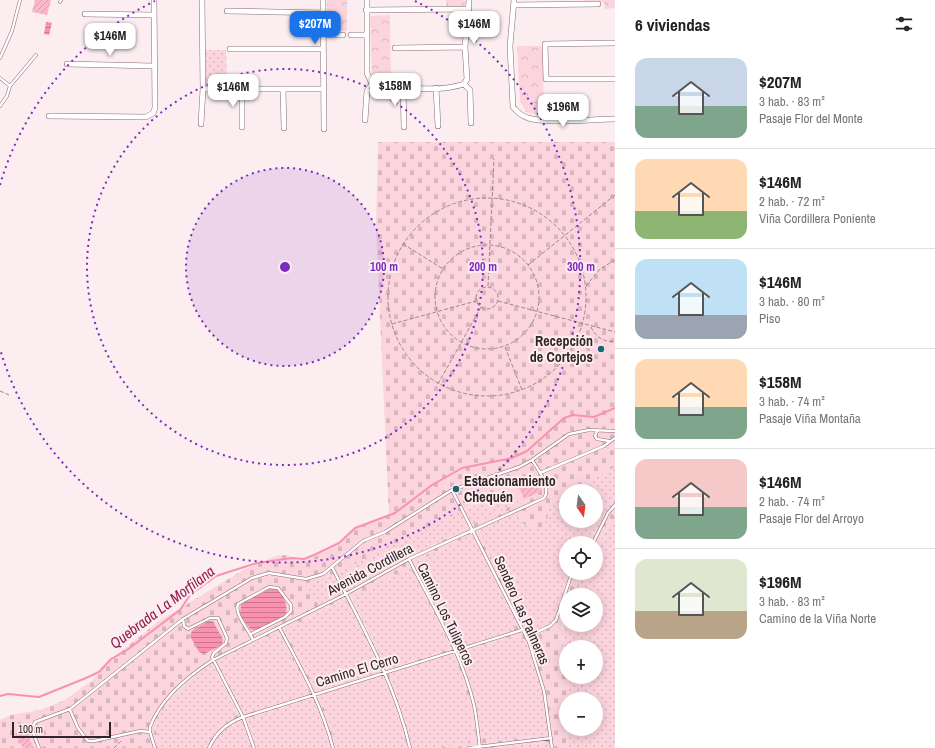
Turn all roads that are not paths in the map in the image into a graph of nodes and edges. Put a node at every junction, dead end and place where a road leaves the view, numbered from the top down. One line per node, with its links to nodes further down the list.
1 (20, 0): 26 (lane)
2 (154, 0): 15 (street)
3 (202, 0): 36 (street)
4 (323, 0): 13 (street)
5 (367, 0): 11 (street)
6 (469, 0): 10 (street)
7 (582, 2): 8 (street); 9 (street)
8 (514, 3): 42 (street)
9 (598, 4)
10 (469, 9): 11 (street); 21 (street)
11 (366, 10): 19 (street)
12 (227, 11): 13 (street)
13 (323, 12): 16 (street)
14 (85, 14): 15 (street)
15 (154, 16): 28 (street)
16 (324, 34): 17 (street); 24 (street)
17 (343, 35)
18 (351, 35): 19 (street)
19 (366, 35): 31 (street)
20 (615, 43): 30 (street)
21 (465, 47): 22 (street); 32 (street)
22 (395, 48)
23 (230, 49): 24 (street)
24 (324, 49): 39 (street)
25 (36, 56): 33 (lane)
26 (0, 58)
27 (66, 64): 28 (street)
28 (154, 66): 41 (street)
29 (0, 78): 33 (lane)
30 (615, 79)
31 (372, 84): 34 (street); 43 (street)
32 (464, 84): 35 (street); 44 (street)
33 (10, 86): 40 (lane)
34 (403, 87): 35 (street); 48 (street)
35 (436, 88): 46 (street)
36 (203, 89): 37 (street); 45 (street)
37 (242, 89): 38 (street); 47 (street)
38 (283, 89): 39 (street); 49 (street)
39 (324, 89): 50 (street)
40 (0, 106)
41 (49, 116)
42 (615, 119)
43 (365, 120)
44 (471, 123)
45 (201, 124)
46 (438, 126)
47 (242, 127)
48 (404, 127)
49 (284, 128)
50 (324, 129)
51 (597, 431): 52 (lane); 54 (lane); 55 (lane)
52 (615, 431)
53 (615, 438): 54 (lane)
54 (609, 441): 56 (lane)
55 (532, 460): 56 (lane); 57 (lane)
56 (540, 473): 59 (lane, Avenida Cordillera)
57 (452, 490): 59 (lane, Sendero Las Palmeras); 62 (lane)
58 (615, 505): 60 (lane)
59 (473, 530): 61 (lane, Avenida Cordillera); 67 (lane, Sendero Las Palmeras)
60 (596, 536)
61 (409, 560): 64 (lane, Avenida Cordillera); 71 (lane, Camino Los Tuliperos)
62 (332, 567): 64 (lane); 65 (lane)
63 (570, 580): 69 (lane)
64 (346, 594): 66 (lane, Avenida Cordillera); 73 (lane)
65 (183, 619): 72 (lane); 75 (lane)
66 (279, 627): 70 (lane, Avenida Cordillera); 74 (lane)
67 (522, 630): 69 (lane, Sendero Las Palmeras); 71 (lane, Camino El Cerro)
68 (251, 634): 68 (lane); 70 (lane)
69 (526, 637): 78 (lane, Sendero Las Palmeras)
70 (253, 640): 72 (lane, Avenida Cordillera)
71 (455, 650): 73 (lane, Camino El Cerro); 79 (lane, Camino Los Tuliperos)
72 (213, 660): 76 (lane); 77 (lane, Avenida Cordillera)
73 (386, 672): 74 (lane, Camino El Cerro); 85 (lane)
74 (314, 694): 76 (lane, Camino El Cerro); 84 (lane)
75 (70, 709): 77 (lane); 80 (lane)
76 (243, 717): 82 (lane, Camino El Cerro); 83 (lane)
77 (150, 732): 81 (lane)
78 (552, 738): 79 (lane); 87 (lane, Sendero Las Palmeras)
79 (480, 747): 86 (lane)
80 (39, 748)
81 (155, 748)
82 (209, 748)
83 (254, 748)
84 (333, 748)
85 (410, 748)
86 (469, 748)
87 (552, 748)

